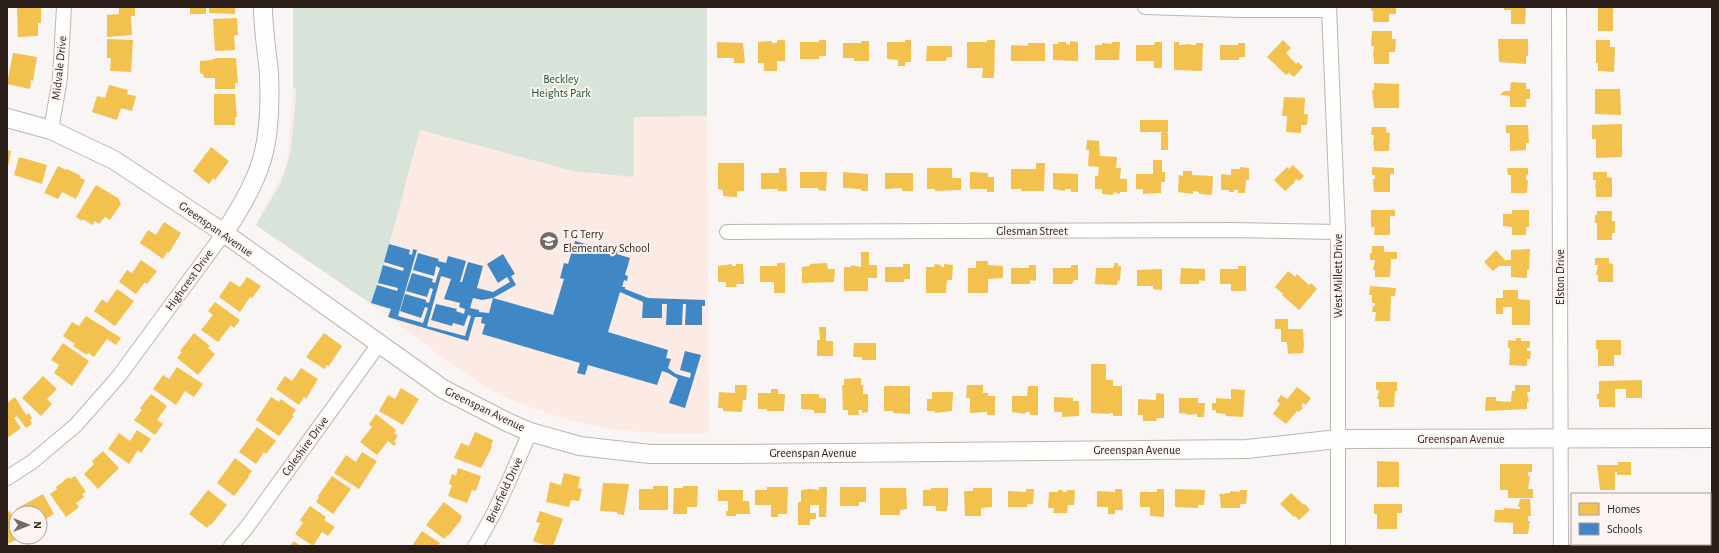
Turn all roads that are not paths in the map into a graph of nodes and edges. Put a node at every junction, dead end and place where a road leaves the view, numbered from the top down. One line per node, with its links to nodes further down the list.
1 (64, 7): 7 (street, Midvale Drive)
2 (263, 7): 10 (street, Highcrest Drive)
3 (1145, 7): 5 (street)
4 (1559, 7): 13 (street, Elston Drive)
5 (1329, 9): 9 (street, West Millett Drive)
6 (7, 118): 7 (street, Greenspan Avenue)
7 (51, 130): 10 (street, Greenspan Avenue)
8 (727, 232): 9 (street, Glesman Street)
9 (1338, 232): 15 (street, West Millett Drive)
10 (224, 233): 11 (street, Greenspan Avenue); 16 (street, Highcrest Drive)
11 (378, 344): 12 (street, Greenspan Avenue); 17 (street, Coleshire Drive)
12 (530, 432): 15 (street, Greenspan Avenue); 18 (street, Brierfield Drive)
13 (1560, 438): 14 (street, Greenspan Avenue); 15 (street, Greenspan Avenue); 20 (street, Elston Drive)
14 (1712, 438)
15 (1338, 439): 19 (street, West Millett Drive)
16 (7, 478)
17 (231, 546)
18 (475, 546)
19 (1338, 546)
20 (1562, 546)

